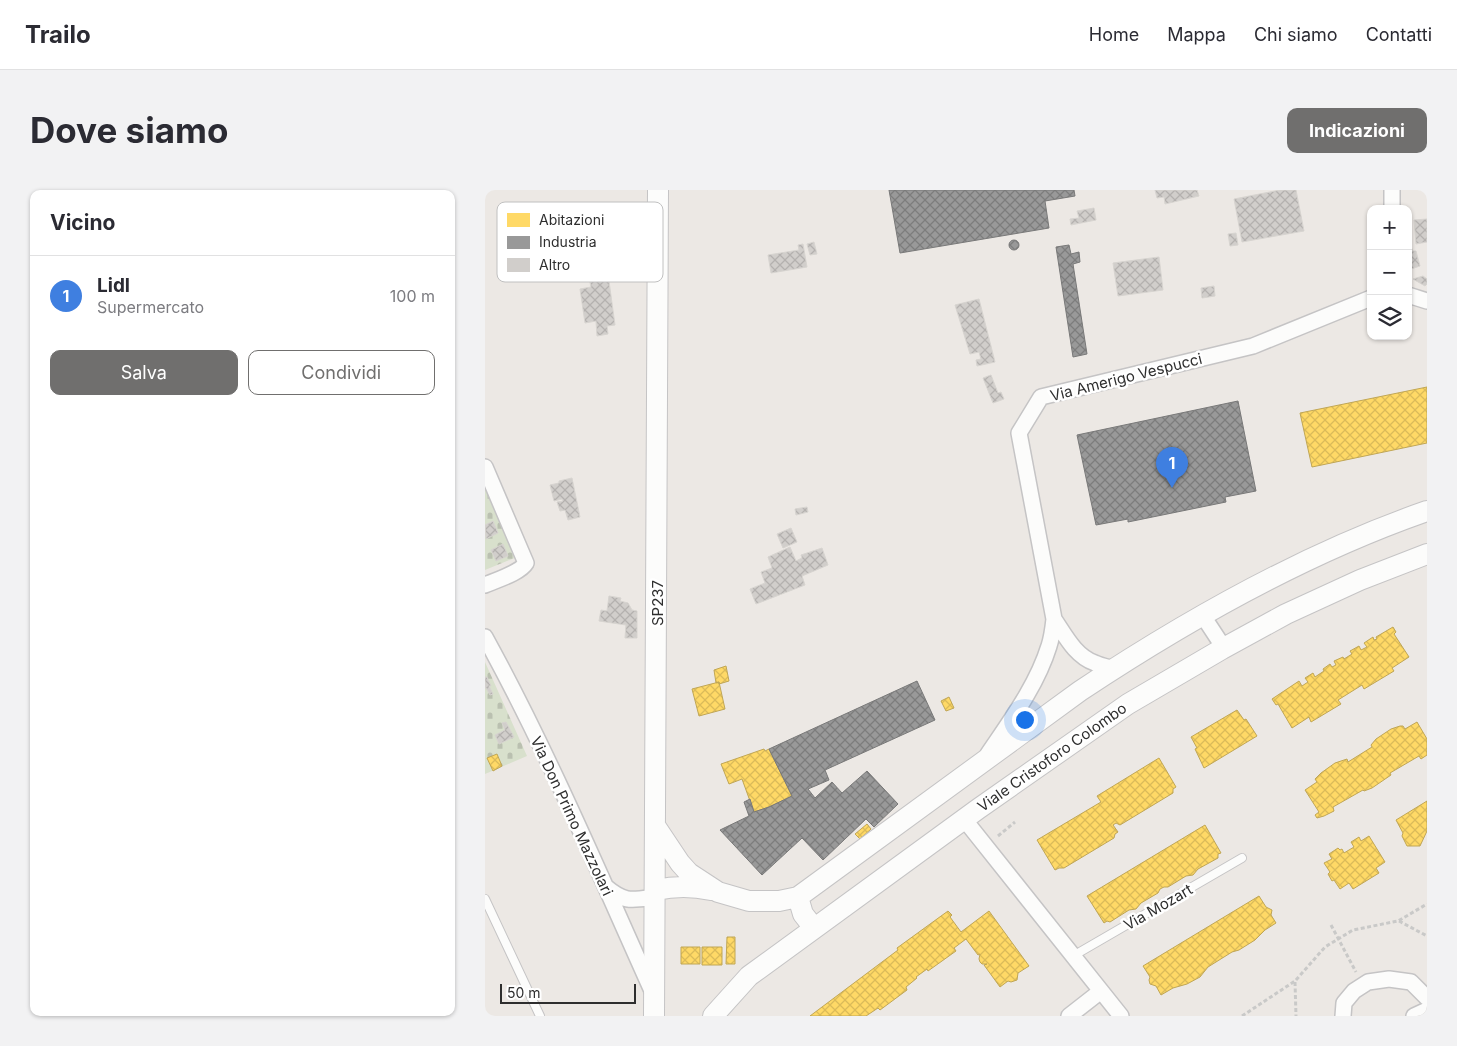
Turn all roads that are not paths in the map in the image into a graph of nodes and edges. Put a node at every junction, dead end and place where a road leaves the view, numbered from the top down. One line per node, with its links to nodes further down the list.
1 (1392, 190): 2 (street)
2 (1392, 205)
3 (659, 282): 18 (main road, SP237 / SP237)
4 (1412, 296): 6 (street)
5 (1367, 300): 12 (street, Via Amerigo Vespucci)
6 (1427, 301)
7 (485, 467): 10 (street)
8 (1427, 511): 11 (main road)
9 (1426, 557): 14 (main road, Viale Cristoforo Colombo)
10 (485, 585)
11 (1203, 616): 14 (street); 15 (main road)
12 (1054, 619): 15 (street, Via Amerigo Vespucci); 16 (street, Via Amerigo Vespucci)
13 (485, 637): 20 (street, Via Don Primo Mazzolari)
14 (1224, 648): 17 (main road, Viale Cristoforo Colombo)
15 (1114, 669): 16 (main road)
16 (980, 766): 23 (main road)
17 (964, 818): 25 (main road, Viale Cristoforo Colombo); 26 (street)
18 (656, 826): 21 (main road); 22 (main road, SP237 / SP237)
19 (1242, 858): 26 (lane, Via Mozart)
20 (605, 888): 22 (street); 29 (street, Via Don Primo Mazzolari)
21 (718, 892): 22 (main road); 23 (main road)
22 (655, 893): 29 (main road, SP237 / SP237)
23 (798, 897): 25 (main road)
24 (485, 900): 31 (lane)
25 (814, 928): 32 (main road, Viale Cristoforo Colombo)
26 (1073, 956): 27 (street)
27 (1101, 991): 33 (street); 34 (street)
28 (1427, 998): 35 (street)
29 (654, 1006)
30 (1427, 1010): 36 (street)
31 (540, 1016)
32 (713, 1016)
33 (1069, 1016)
34 (1121, 1016)
35 (1343, 1016)
36 (1415, 1016)

